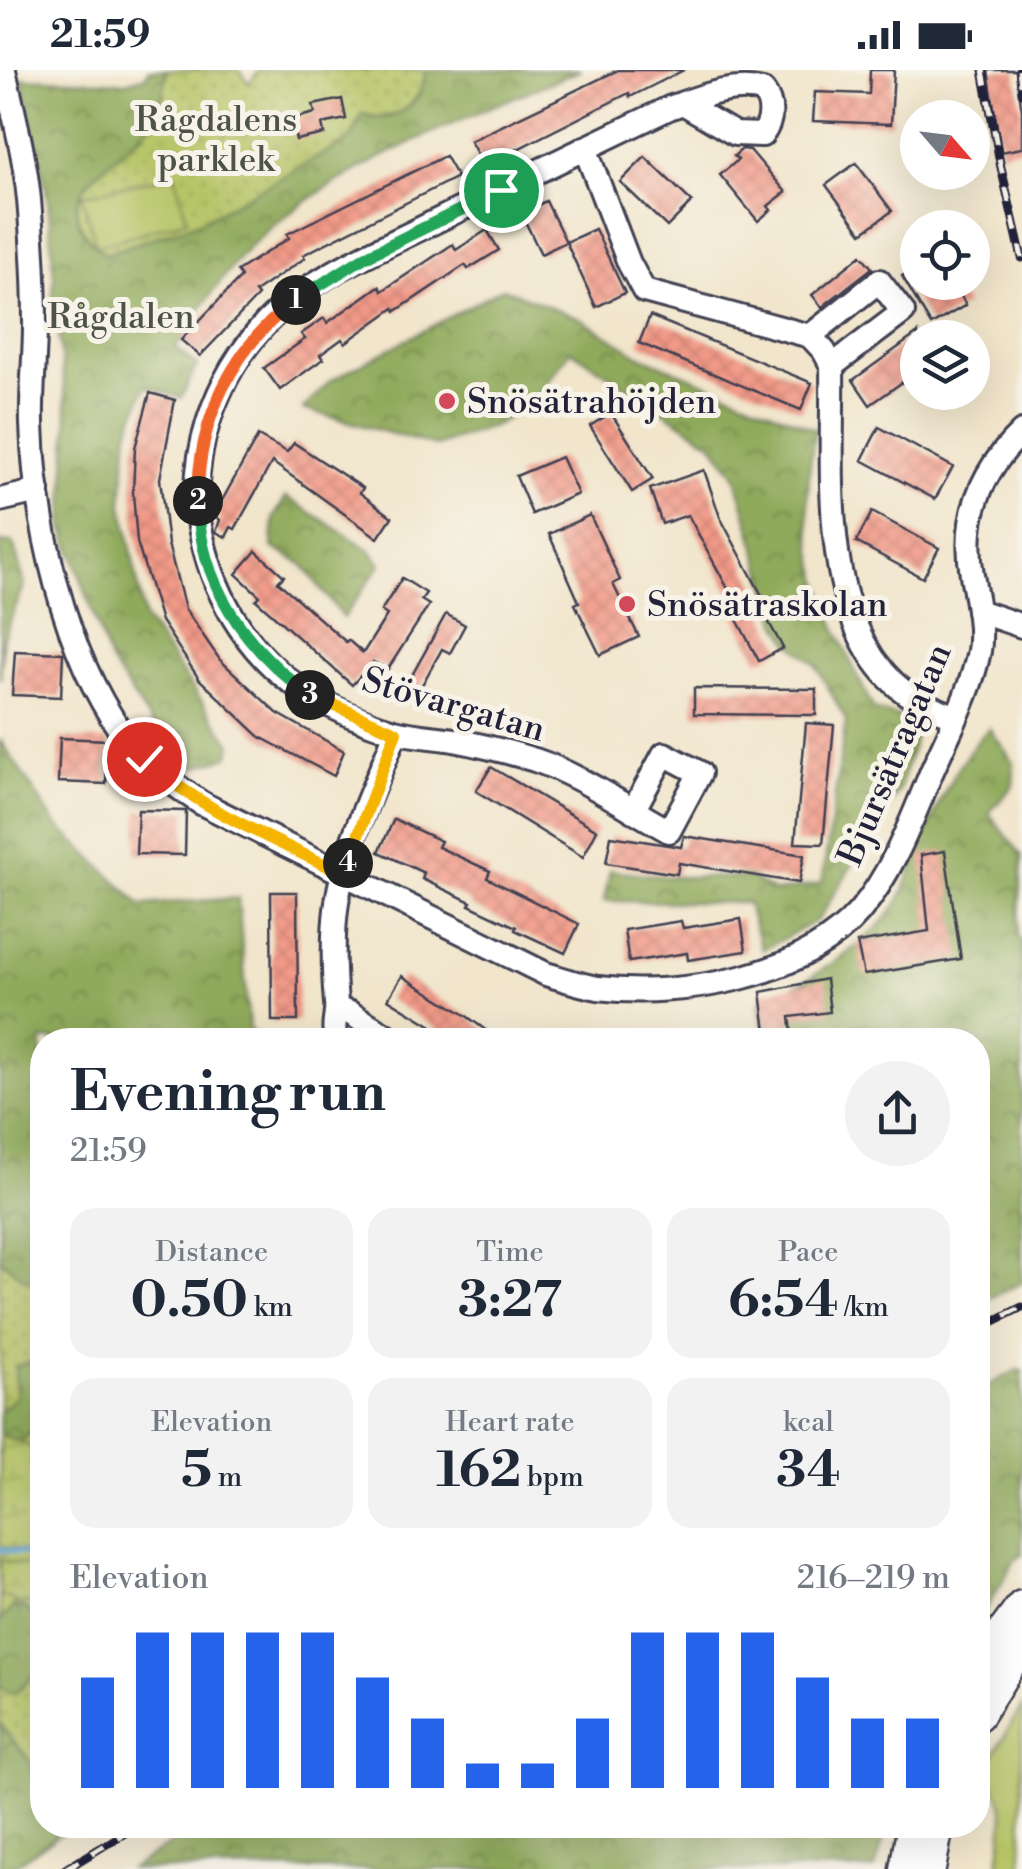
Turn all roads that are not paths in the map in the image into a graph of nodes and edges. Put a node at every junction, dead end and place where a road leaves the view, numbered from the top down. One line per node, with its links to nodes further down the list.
1 (4, 70): 7 (street, Bjursätragatan)
2 (684, 103): 3 (street, Stövargatan)
3 (585, 148): 4 (street); 12 (street, Stövargatan)
4 (810, 336): 5 (street); 5 (street)
5 (832, 366): 11 (street)
6 (1022, 432): 9 (street, Bjursätragatan)
7 (38, 490): 8 (street); 14 (street, Bjursätragatan)
8 (0, 500)
9 (978, 611): 10 (street, Bjursätragatan); 11 (street, Bjursätragatan)
10 (1022, 626)
11 (956, 717): 14 (street, Bjursätragatan)
12 (396, 732): 13 (street, Stövargatan); 14 (street)
13 (633, 811)
14 (344, 874): 15 (street)
15 (337, 1009): 16 (street); 17 (street)
16 (335, 1028)
17 (374, 1028)
18 (1022, 1606): 20 (main road)
19 (1022, 1645): 21 (main road)
20 (990, 1650)
21 (990, 1696)
22 (912, 1838): 24 (main road)
23 (936, 1838): 25 (main road)
24 (906, 1869)
25 (930, 1869)

